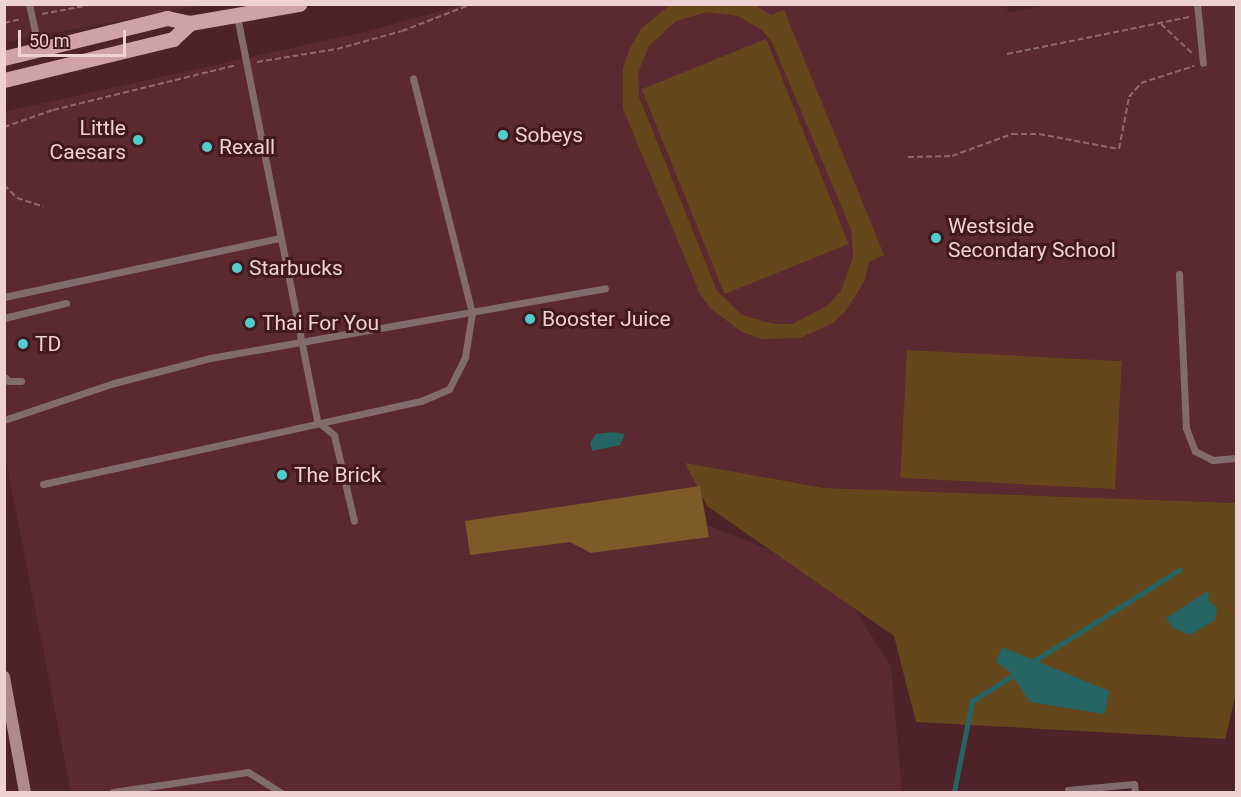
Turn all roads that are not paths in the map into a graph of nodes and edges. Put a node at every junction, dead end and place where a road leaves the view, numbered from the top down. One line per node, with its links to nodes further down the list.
1 (29, 4): 7 (lane)
2 (299, 4): 4 (main road)
3 (1197, 4): 9 (lane)
4 (259, 8): 5 (main road)
5 (237, 16): 6 (main road); 12 (lane)
6 (189, 22): 7 (main road); 11 (main road)
7 (39, 50): 8 (main road)
8 (4, 58)
9 (1203, 63)
10 (413, 78): 17 (lane)
11 (4, 80)
12 (279, 238): 15 (lane); 19 (lane)
13 (1179, 274): 24 (lane)
14 (605, 288): 17 (lane)
15 (4, 297)
16 (66, 303): 18 (lane)
17 (472, 313): 19 (lane); 23 (lane)
18 (4, 318)
19 (301, 342): 22 (lane); 23 (lane)
20 (4, 377): 21 (lane)
21 (21, 381)
22 (4, 420)
23 (316, 421): 25 (lane); 26 (lane)
24 (1236, 458)
25 (43, 484)
26 (354, 520)
27 (4, 677): 29 (street)
28 (1068, 790): 32 (lane)
29 (25, 792)
30 (113, 792): 31 (lane)
31 (280, 792)
32 (1135, 792)

